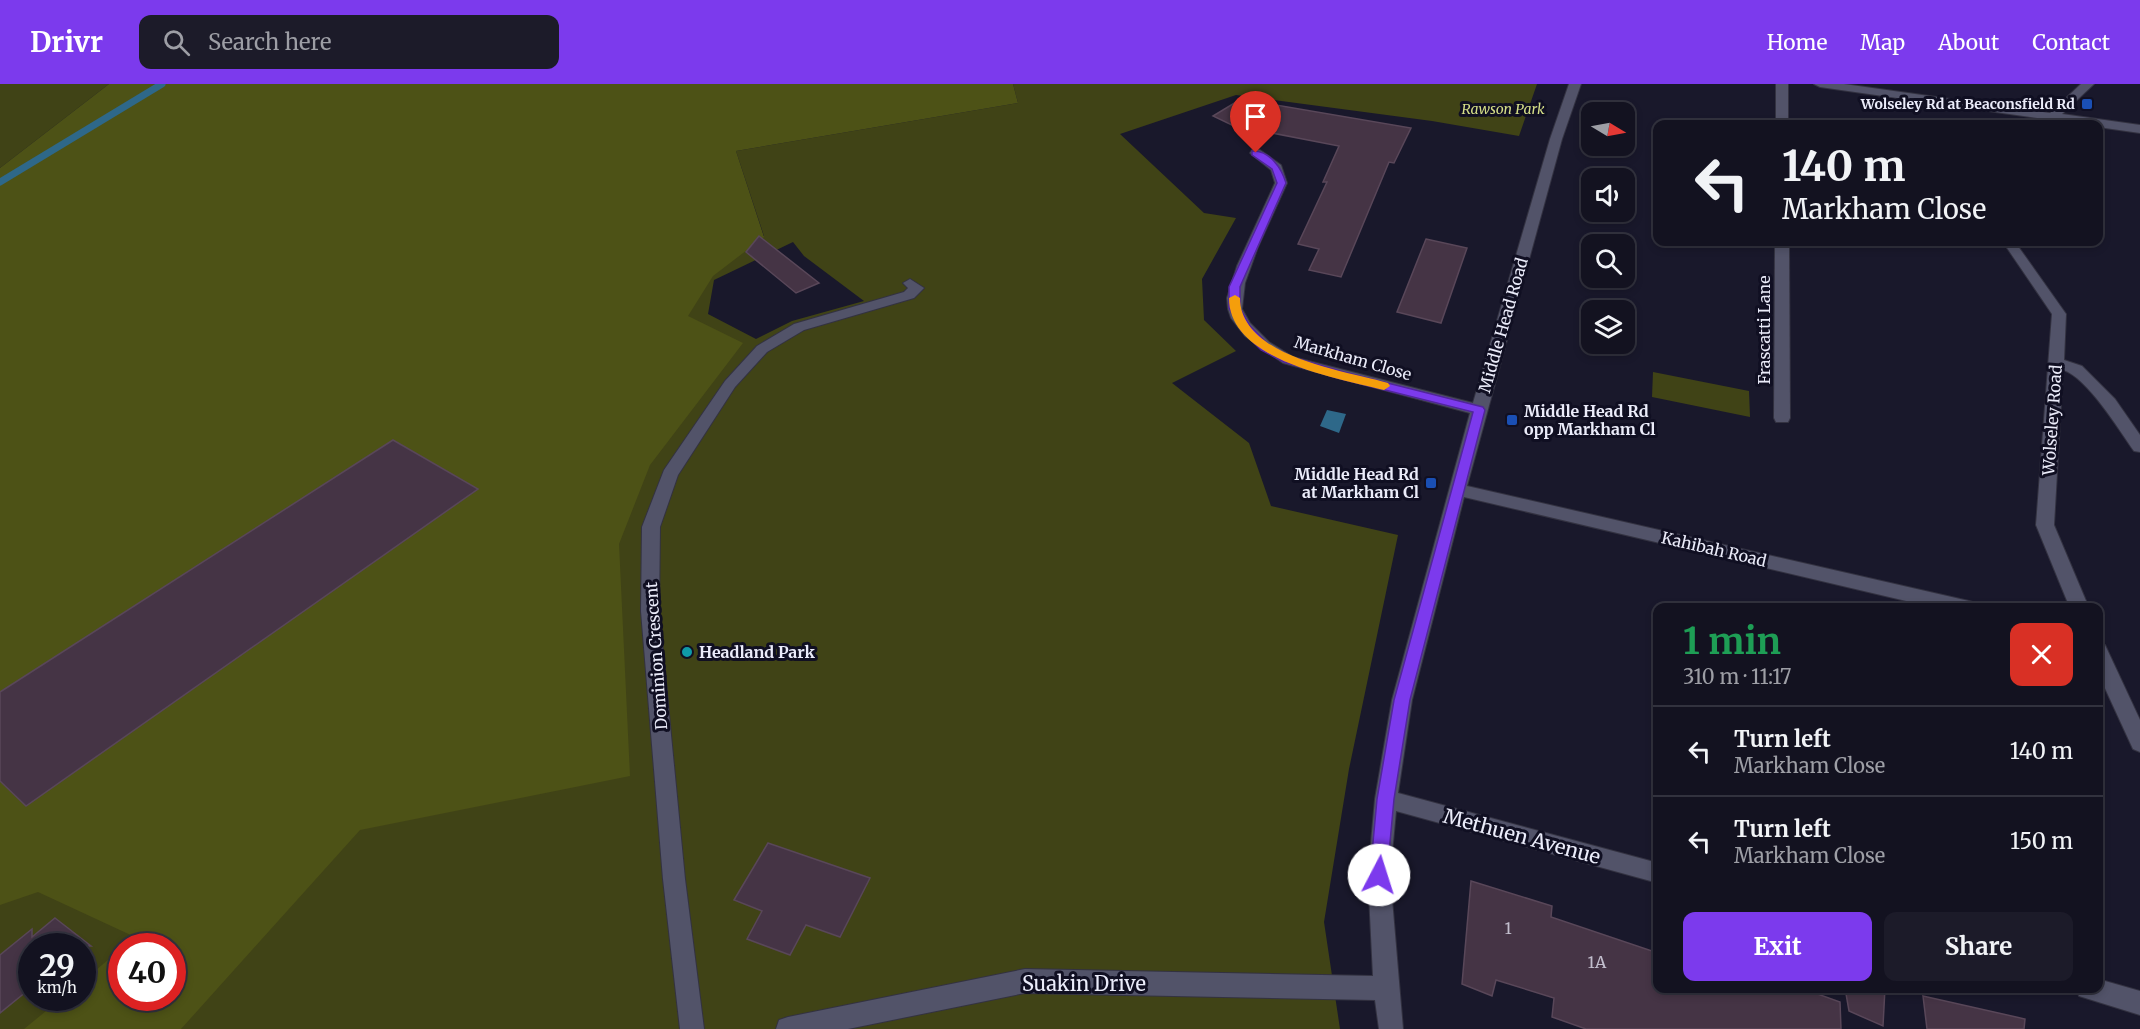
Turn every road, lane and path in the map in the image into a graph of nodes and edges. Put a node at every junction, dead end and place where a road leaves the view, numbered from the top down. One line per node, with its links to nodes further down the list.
1 (1575, 84): 15 (street, Middle Head Road)
2 (1782, 84): 5 (street)
3 (1820, 84): 6 (street)
4 (2088, 84): 7 (street)
5 (1782, 120)
6 (2043, 120)
7 (2050, 120)
8 (2103, 126): 9 (street)
9 (2140, 129)
10 (1256, 153): 15 (street, Markham Close)
11 (1782, 246): 16 (street, Frascatti Lane)
12 (2012, 246): 14 (street, Wolseley Road)
13 (910, 282): 28 (street, Dominion Crescent)
14 (2055, 363): 17 (street); 20 (street, Wolseley Road)
15 (1479, 410): 18 (street, Middle Head Road)
16 (1782, 418)
17 (2140, 447)
18 (1459, 490): 19 (street, Kahibah Road); 23 (street, Middle Head Road)
19 (1947, 603)
20 (2078, 603)
21 (2103, 661): 22 (street)
22 (2140, 743)
23 (1386, 799): 24 (street, Methuen Avenue); 25 (street, Middle Head Road)
24 (1653, 872)
25 (1386, 988): 29 (street, Suakin Drive); 30 (street, Middle Head Road)
26 (2103, 992): 27 (street)
27 (2140, 1003)
28 (692, 1029)
29 (788, 1029)
30 (1391, 1029)

